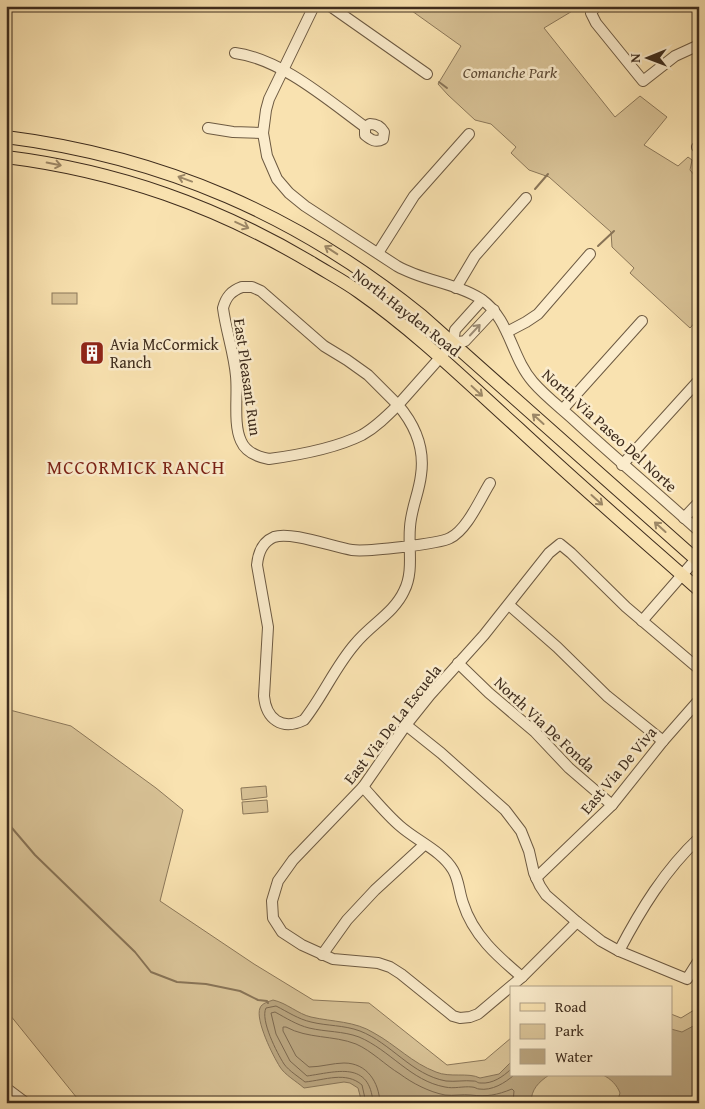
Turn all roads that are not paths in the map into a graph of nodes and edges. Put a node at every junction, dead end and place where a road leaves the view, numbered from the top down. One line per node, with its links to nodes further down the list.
1 (314, 6): 6 (street, North Via Paseo Del Norte)
2 (330, 6): 7 (street)
3 (594, 10): 4 (street)
4 (699, 45)
5 (236, 53): 6 (street)
6 (283, 70): 8 (street); 10 (street, North Via Paseo Del Norte)
7 (427, 74)
8 (365, 127)
9 (208, 128): 10 (street)
10 (263, 133): 15 (street, North Via Paseo Del Norte)
11 (469, 134): 15 (street)
12 (6, 137): 22 (main road, North Hayden Road, one-way to 12)
13 (6, 156): 23 (main road, North Hayden Road, one-way to 23)
14 (526, 198): 17 (street)
15 (378, 253): 17 (street, North Via Paseo Del Norte)
16 (590, 254): 21 (street)
17 (456, 288): 18 (street, North Via Paseo Del Norte)
18 (482, 300): 19 (street, North Via Paseo Del Norte); 22 (street, East Pleasant Run)
19 (494, 310): 21 (street, North Via Paseo Del Norte); 22 (street, East Pleasant Run, one-way to 19)
20 (642, 321): 26 (street)
21 (507, 332): 26 (street, North Via Paseo Del Norte)
22 (453, 343): 23 (street, East Pleasant Run); 33 (main road, North Hayden Road, one-way to 22)
23 (441, 358): 25 (street, East Pleasant Run); 34 (main road, North Hayden Road, one-way to 34)
24 (699, 380): 27 (street)
25 (398, 405): 25 (street, East Pleasant Run); 32 (street, East Pleasant Run)
26 (563, 409): 27 (street, North Via Paseo Del Norte)
27 (622, 465): 30 (street, North Via Paseo Del Norte)
28 (490, 483): 32 (street, East Pleasant Run)
29 (699, 502): 30 (street)
30 (684, 518): 31 (street, North Via Paseo Del Norte)
31 (699, 531)
32 (409, 546): 32 (street, East Pleasant Run)
33 (697, 561): 34 (street)
34 (682, 575): 35 (main road, North Hayden Road); 37 (street)
35 (699, 590)
36 (509, 605): 37 (street, East Via De La Escuela); 38 (street, East Via De La Escuela); 42 (street)
37 (642, 621): 39 (street)
38 (458, 663): 41 (street, East Via De La Escuela); 44 (street, North Via De Fonda)
39 (699, 670)
40 (699, 700): 42 (street, East Via De Viva)
41 (406, 726): 43 (street, East Via De La Escuela); 47 (street)
42 (663, 741): 44 (street, East Via De Viva)
43 (363, 787): 46 (street); 50 (street, East Via De La Escuela)
44 (612, 805): 47 (street, East Via De Viva)
45 (699, 838): 49 (street)
46 (424, 845): 50 (street); 52 (street)
47 (536, 878): 48 (street)
48 (576, 922): 49 (street); 52 (street)
49 (620, 951): 51 (street)
50 (322, 955): 54 (street)
51 (699, 960)
52 (522, 977): 53 (street)
53 (511, 986)
54 (510, 987)
55 (6, 1088): 56 (street)
56 (26, 1103)

